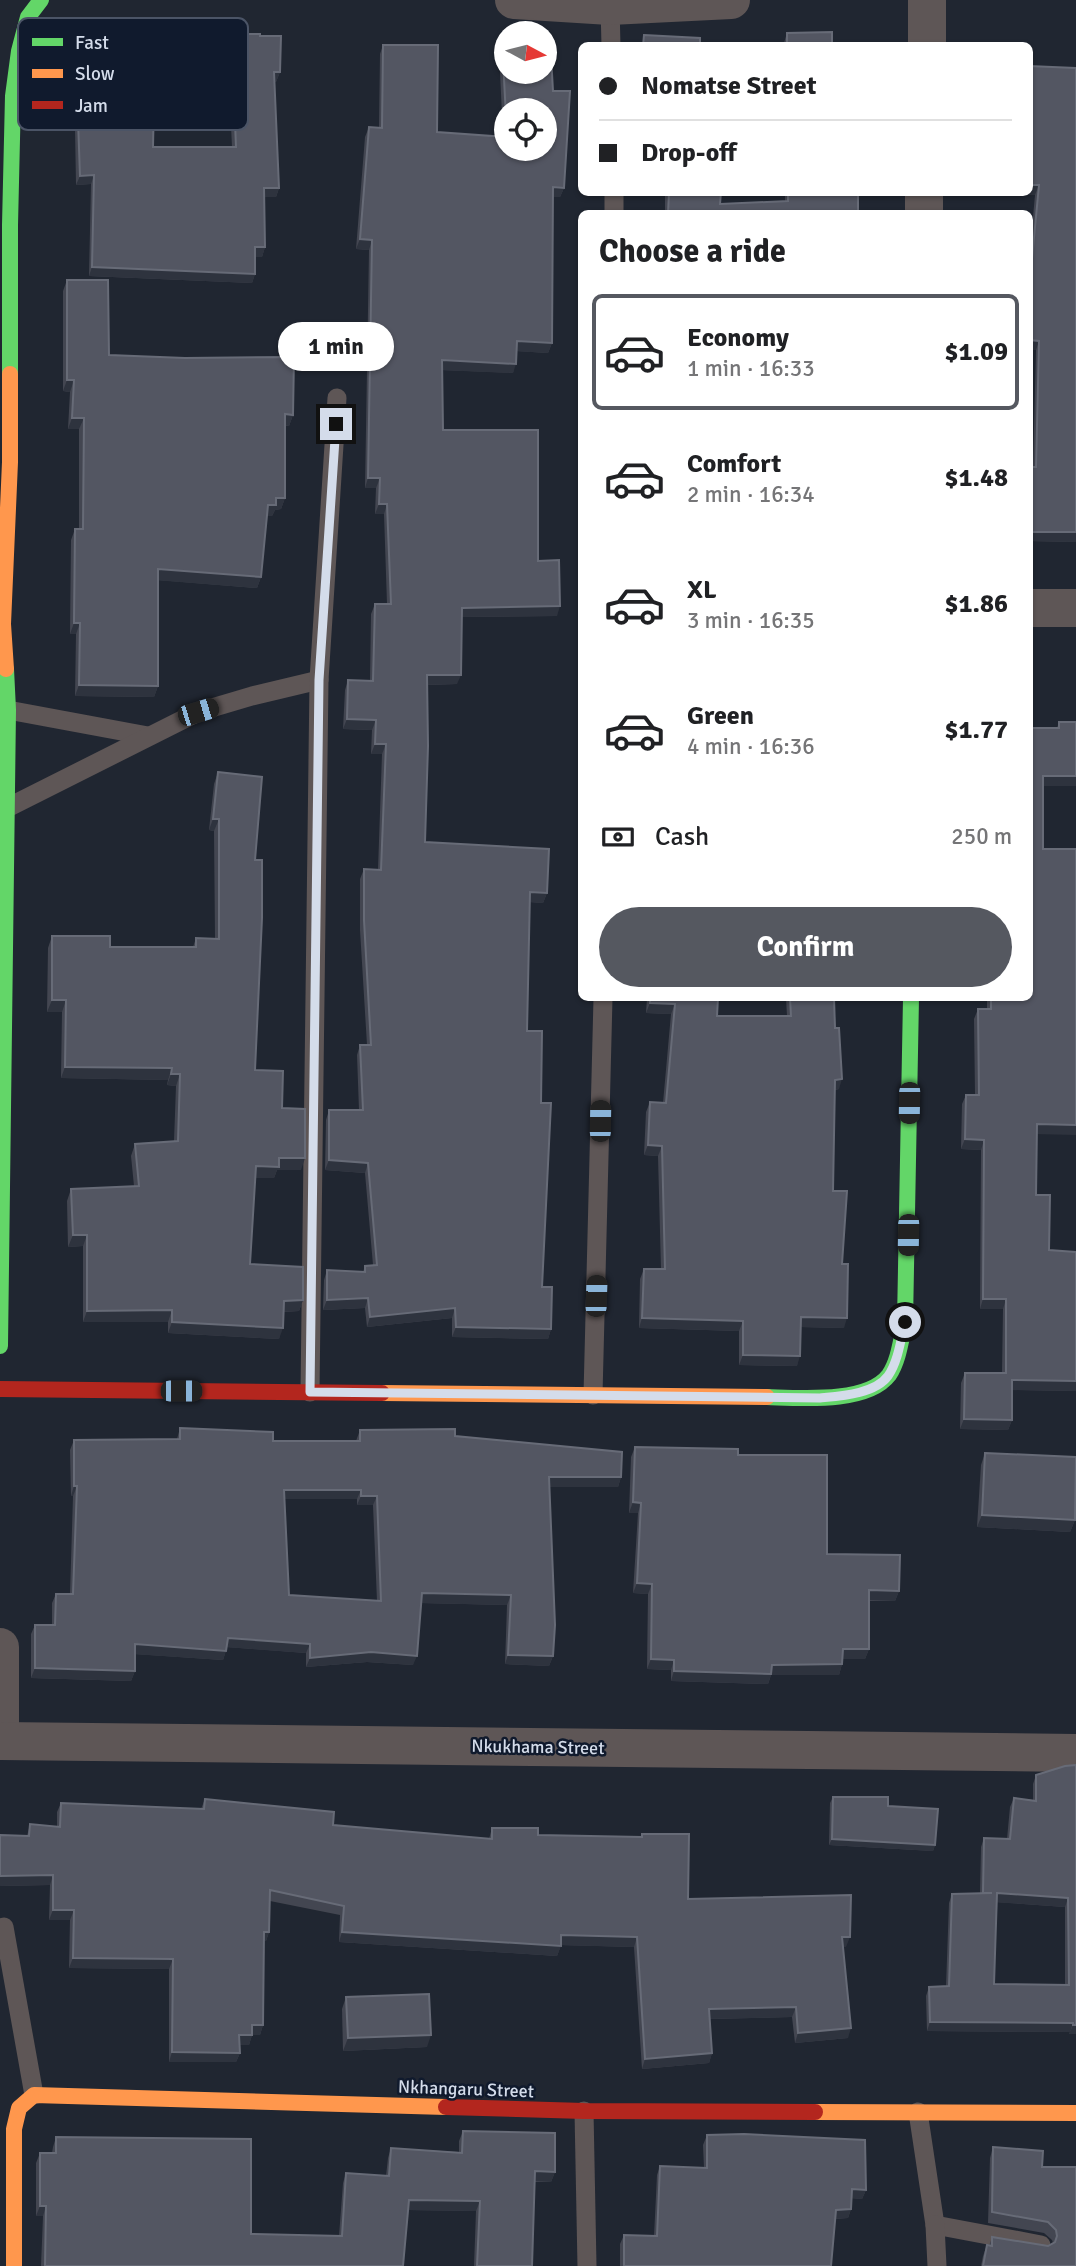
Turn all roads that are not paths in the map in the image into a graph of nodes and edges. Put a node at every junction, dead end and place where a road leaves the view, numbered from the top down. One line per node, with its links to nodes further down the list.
1 (41, 0): 6 (street)
2 (514, 0): 5 (street)
3 (731, 0): 5 (street)
4 (927, 0): 8 (street)
5 (610, 6): 7 (lane)
6 (28, 18)
7 (611, 42)
8 (927, 42)
9 (18, 58): 10 (street)
10 (5, 266): 14 (street)
11 (337, 398): 15 (lane)
12 (1033, 608): 13 (street)
13 (1076, 608)
14 (2, 623): 16 (street)
15 (319, 680): 17 (lane); 23 (lane)
16 (8, 709): 17 (lane); 18 (street)
17 (148, 736): 18 (lane)
18 (7, 808): 21 (street)
19 (603, 1001): 24 (lane)
20 (911, 1001): 24 (street)
21 (0, 1346)
22 (0, 1389): 23 (street)
23 (310, 1392): 24 (street)
24 (593, 1395)
25 (0, 1647): 26 (street)
26 (0, 1741): 27 (street, Nkukhama Street)
27 (1076, 1752)
28 (4, 1927): 29 (lane)
29 (34, 2095): 30 (street, Nkhangaru Street); 35 (street)
30 (584, 2111): 31 (street, Nkhangaru Street); 36 (lane)
31 (918, 2112): 32 (street, Nkhangaru Street); 33 (lane)
32 (1076, 2113)
33 (935, 2225): 34 (lane); 37 (lane)
34 (1041, 2245)
35 (14, 2266)
36 (587, 2266)
37 (937, 2266)

